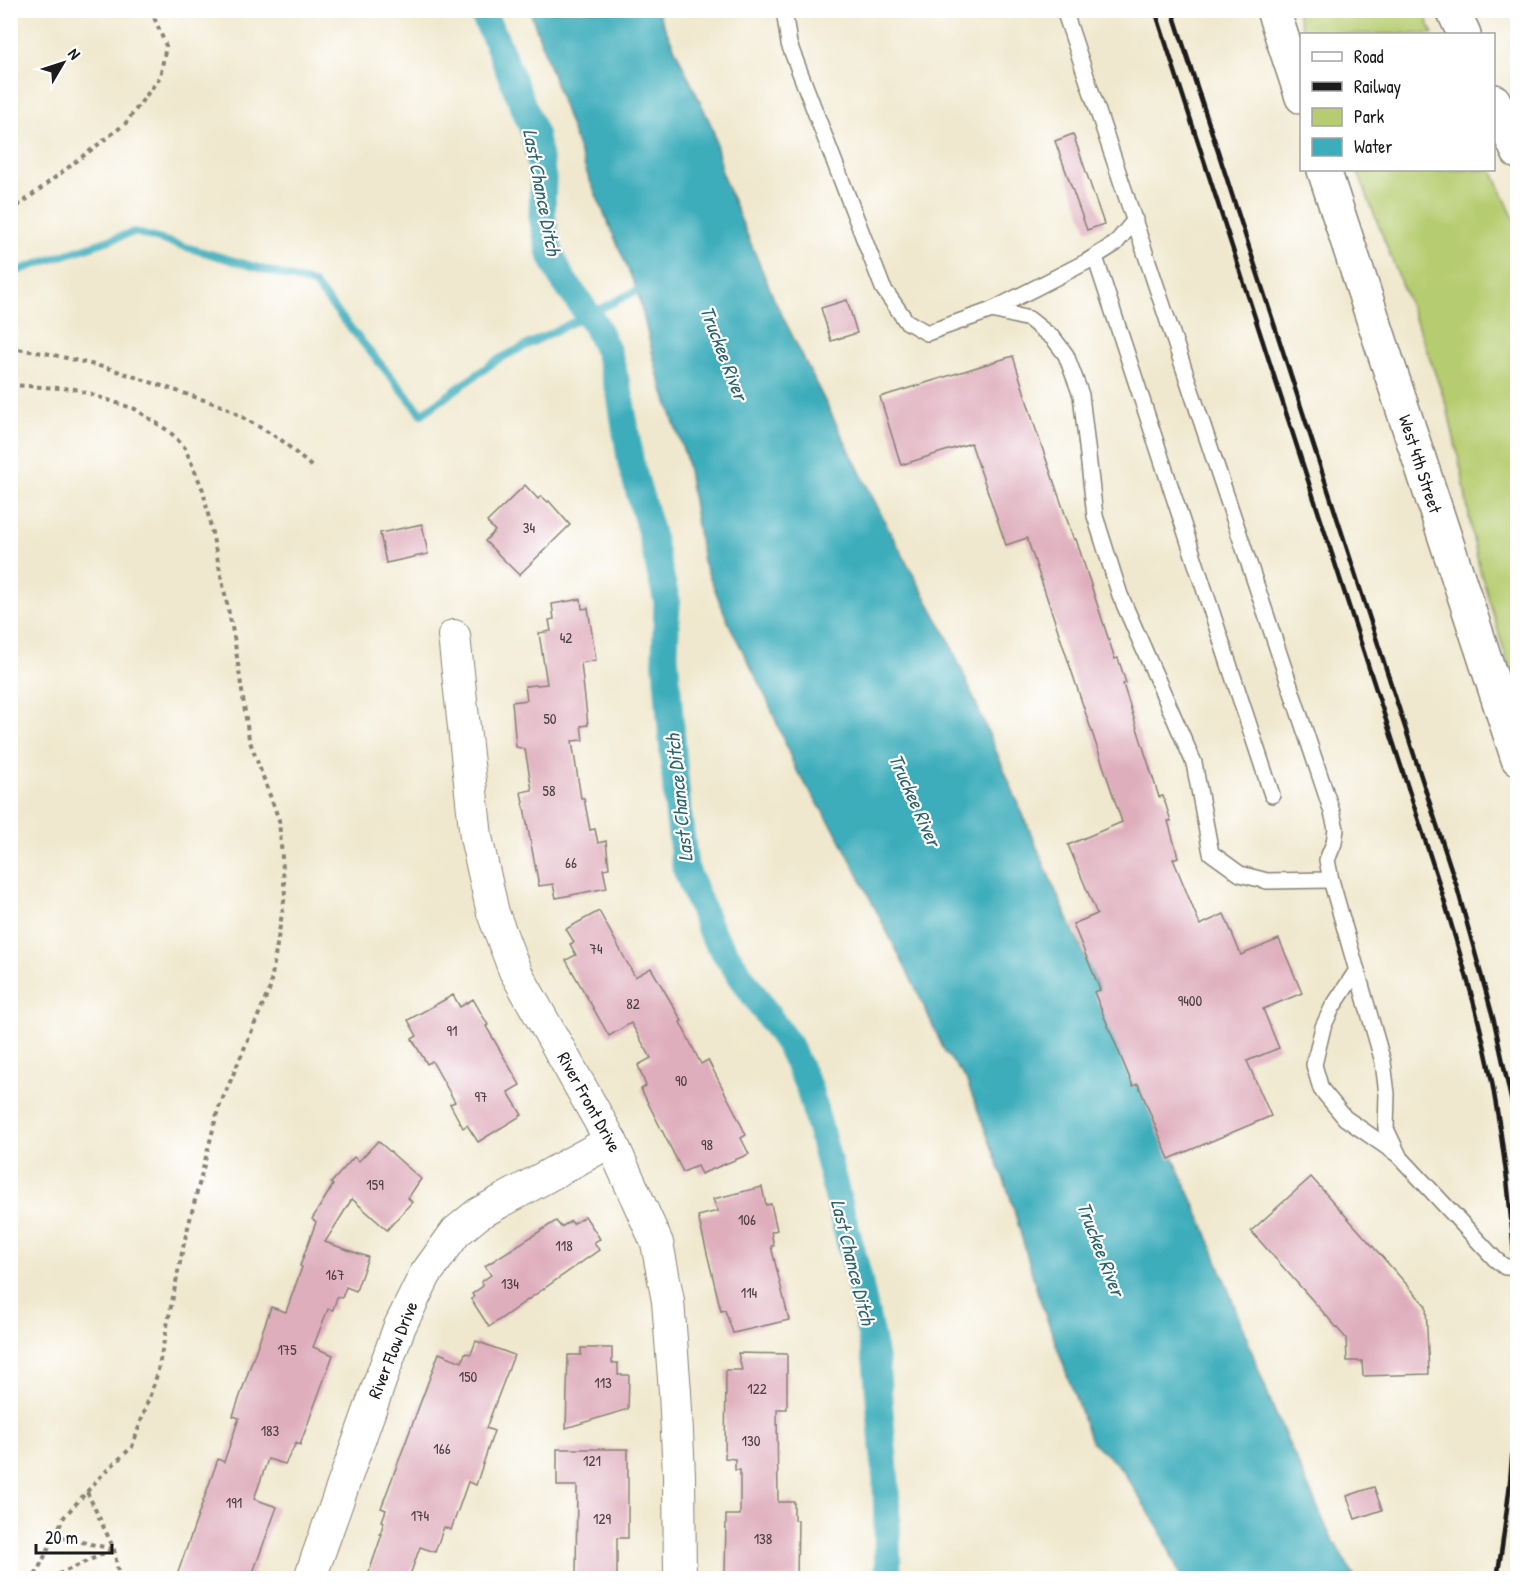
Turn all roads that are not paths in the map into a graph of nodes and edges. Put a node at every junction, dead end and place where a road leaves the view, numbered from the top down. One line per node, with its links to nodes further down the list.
1 (784, 10): 12 (lane)
2 (1064, 10): 10 (lane)
3 (1273, 10): 6 (main road)
4 (1454, 10): 5 (main road)
5 (1464, 33)
6 (1300, 91)
7 (1495, 103): 8 (main road)
8 (1518, 152)
9 (1324, 171): 14 (main road, West 4th Street)
10 (1135, 220): 11 (lane); 16 (lane)
11 (1095, 257): 12 (lane); 15 (lane)
12 (992, 310): 16 (lane)
13 (454, 636): 18 (street, River Front Drive)
14 (1518, 759)
15 (1272, 795)
16 (1331, 880): 17 (lane)
17 (1357, 970): 19 (lane); 19 (lane)
18 (611, 1141): 21 (street, River Flow Drive); 22 (street, River Front Drive)
19 (1400, 1156): 20 (lane)
20 (1518, 1267)
21 (310, 1578)
22 (680, 1578)

